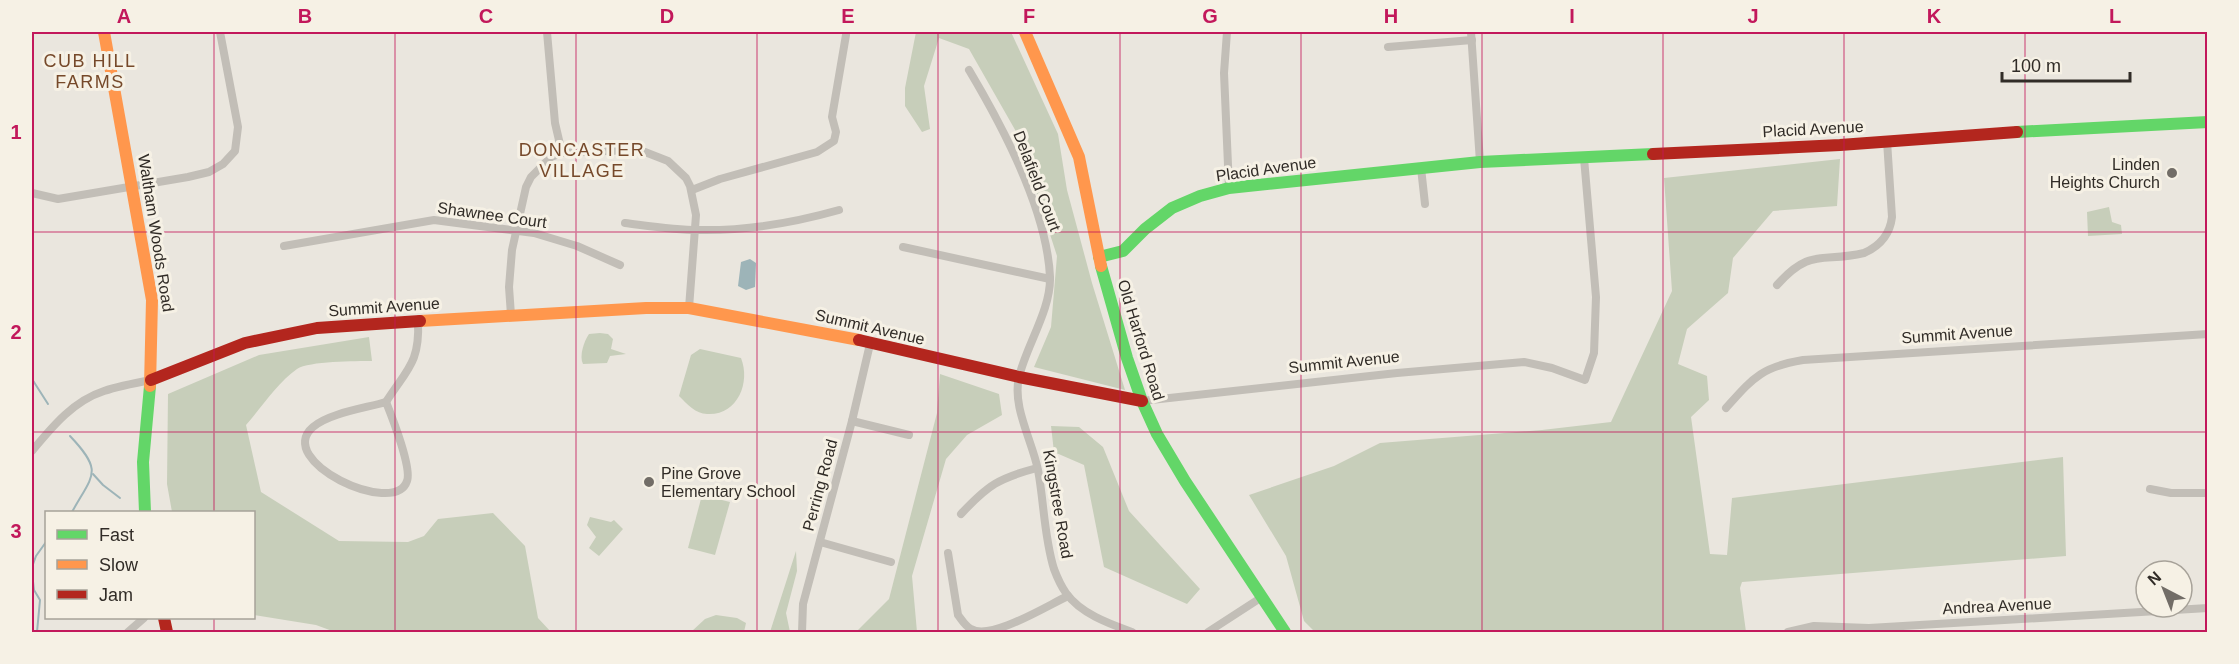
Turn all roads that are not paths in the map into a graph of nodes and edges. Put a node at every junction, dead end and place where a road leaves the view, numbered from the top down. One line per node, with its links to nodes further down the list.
1 (104, 32): 16 (street, Waltham Woods Road)
2 (220, 32): 16 (street)
3 (547, 32): 12 (street)
4 (1025, 32): 27 (street, Old Harford Road)
5 (1227, 32): 17 (street)
6 (846, 36): 18 (street)
7 (1471, 36): 8 (street); 14 (street)
8 (1388, 47)
9 (969, 70): 29 (street, Delafield Court)
10 (2208, 122): 11 (street, Placid Avenue)
11 (1887, 141): 13 (street, Placid Avenue); 30 (street)
12 (562, 153): 18 (street); 24 (street)
13 (1584, 158): 14 (street, Placid Avenue); 38 (street, Summit Avenue)
14 (1480, 162): 15 (street, Placid Avenue)
15 (1421, 168): 17 (street, Placid Avenue); 20 (street)
16 (132, 187): 19 (street); 37 (street, Waltham Woods Road)
17 (1228, 188): 27 (street, Placid Avenue)
18 (692, 190): 23 (street)
19 (32, 193)
20 (1425, 204)
21 (839, 210): 23 (street)
22 (625, 223): 23 (street)
23 (695, 230): 31 (street)
24 (518, 232): 25 (street, Shawnee Court); 28 (street, Shawnee Court); 32 (street)
25 (284, 246)
26 (903, 247): 29 (street)
27 (1099, 257): 38 (street, Old Harford Road)
28 (620, 265)
29 (1050, 279): 36 (street, Delafield Court)
30 (1777, 285)
31 (689, 308): 32 (street, Summit Avenue); 35 (street, Summit Avenue)
32 (510, 315): 33 (street, Summit Avenue)
33 (418, 321): 37 (street, Summit Avenue); 39 (street)
34 (2208, 334): 40 (street, Summit Avenue)
35 (870, 344): 36 (street, Summit Avenue); 41 (street, Perring Road)
36 (1018, 377): 38 (street, Summit Avenue); 44 (street, Kingstree Road)
37 (150, 380): 43 (street); 47 (street, Waltham Woods Road)
38 (1142, 401): 53 (street, Old Harford Road)
39 (386, 402): 39 (street)
40 (1726, 408)
41 (852, 421): 42 (street); 49 (street, Perring Road)
42 (909, 435)
43 (32, 451)
44 (1037, 468): 48 (street); 52 (street, Kingstree Road)
45 (2150, 489): 46 (street)
46 (2208, 493)
47 (145, 511)
48 (961, 514)
49 (820, 542): 51 (street); 58 (street, Perring Road)
50 (948, 553): 52 (street)
51 (891, 562)
52 (1068, 596): 59 (street, Kingstree Road)
53 (1262, 597): 60 (street); 61 (street, Old Harford Road)
54 (2208, 608): 56 (street, Andrea Avenue)
55 (143, 619): 57 (street)
56 (1937, 628): 62 (street, Andrea Avenue)
57 (128, 633)
58 (802, 633)
59 (1132, 633)
60 (1208, 633)
61 (1285, 633)
62 (1788, 633)

